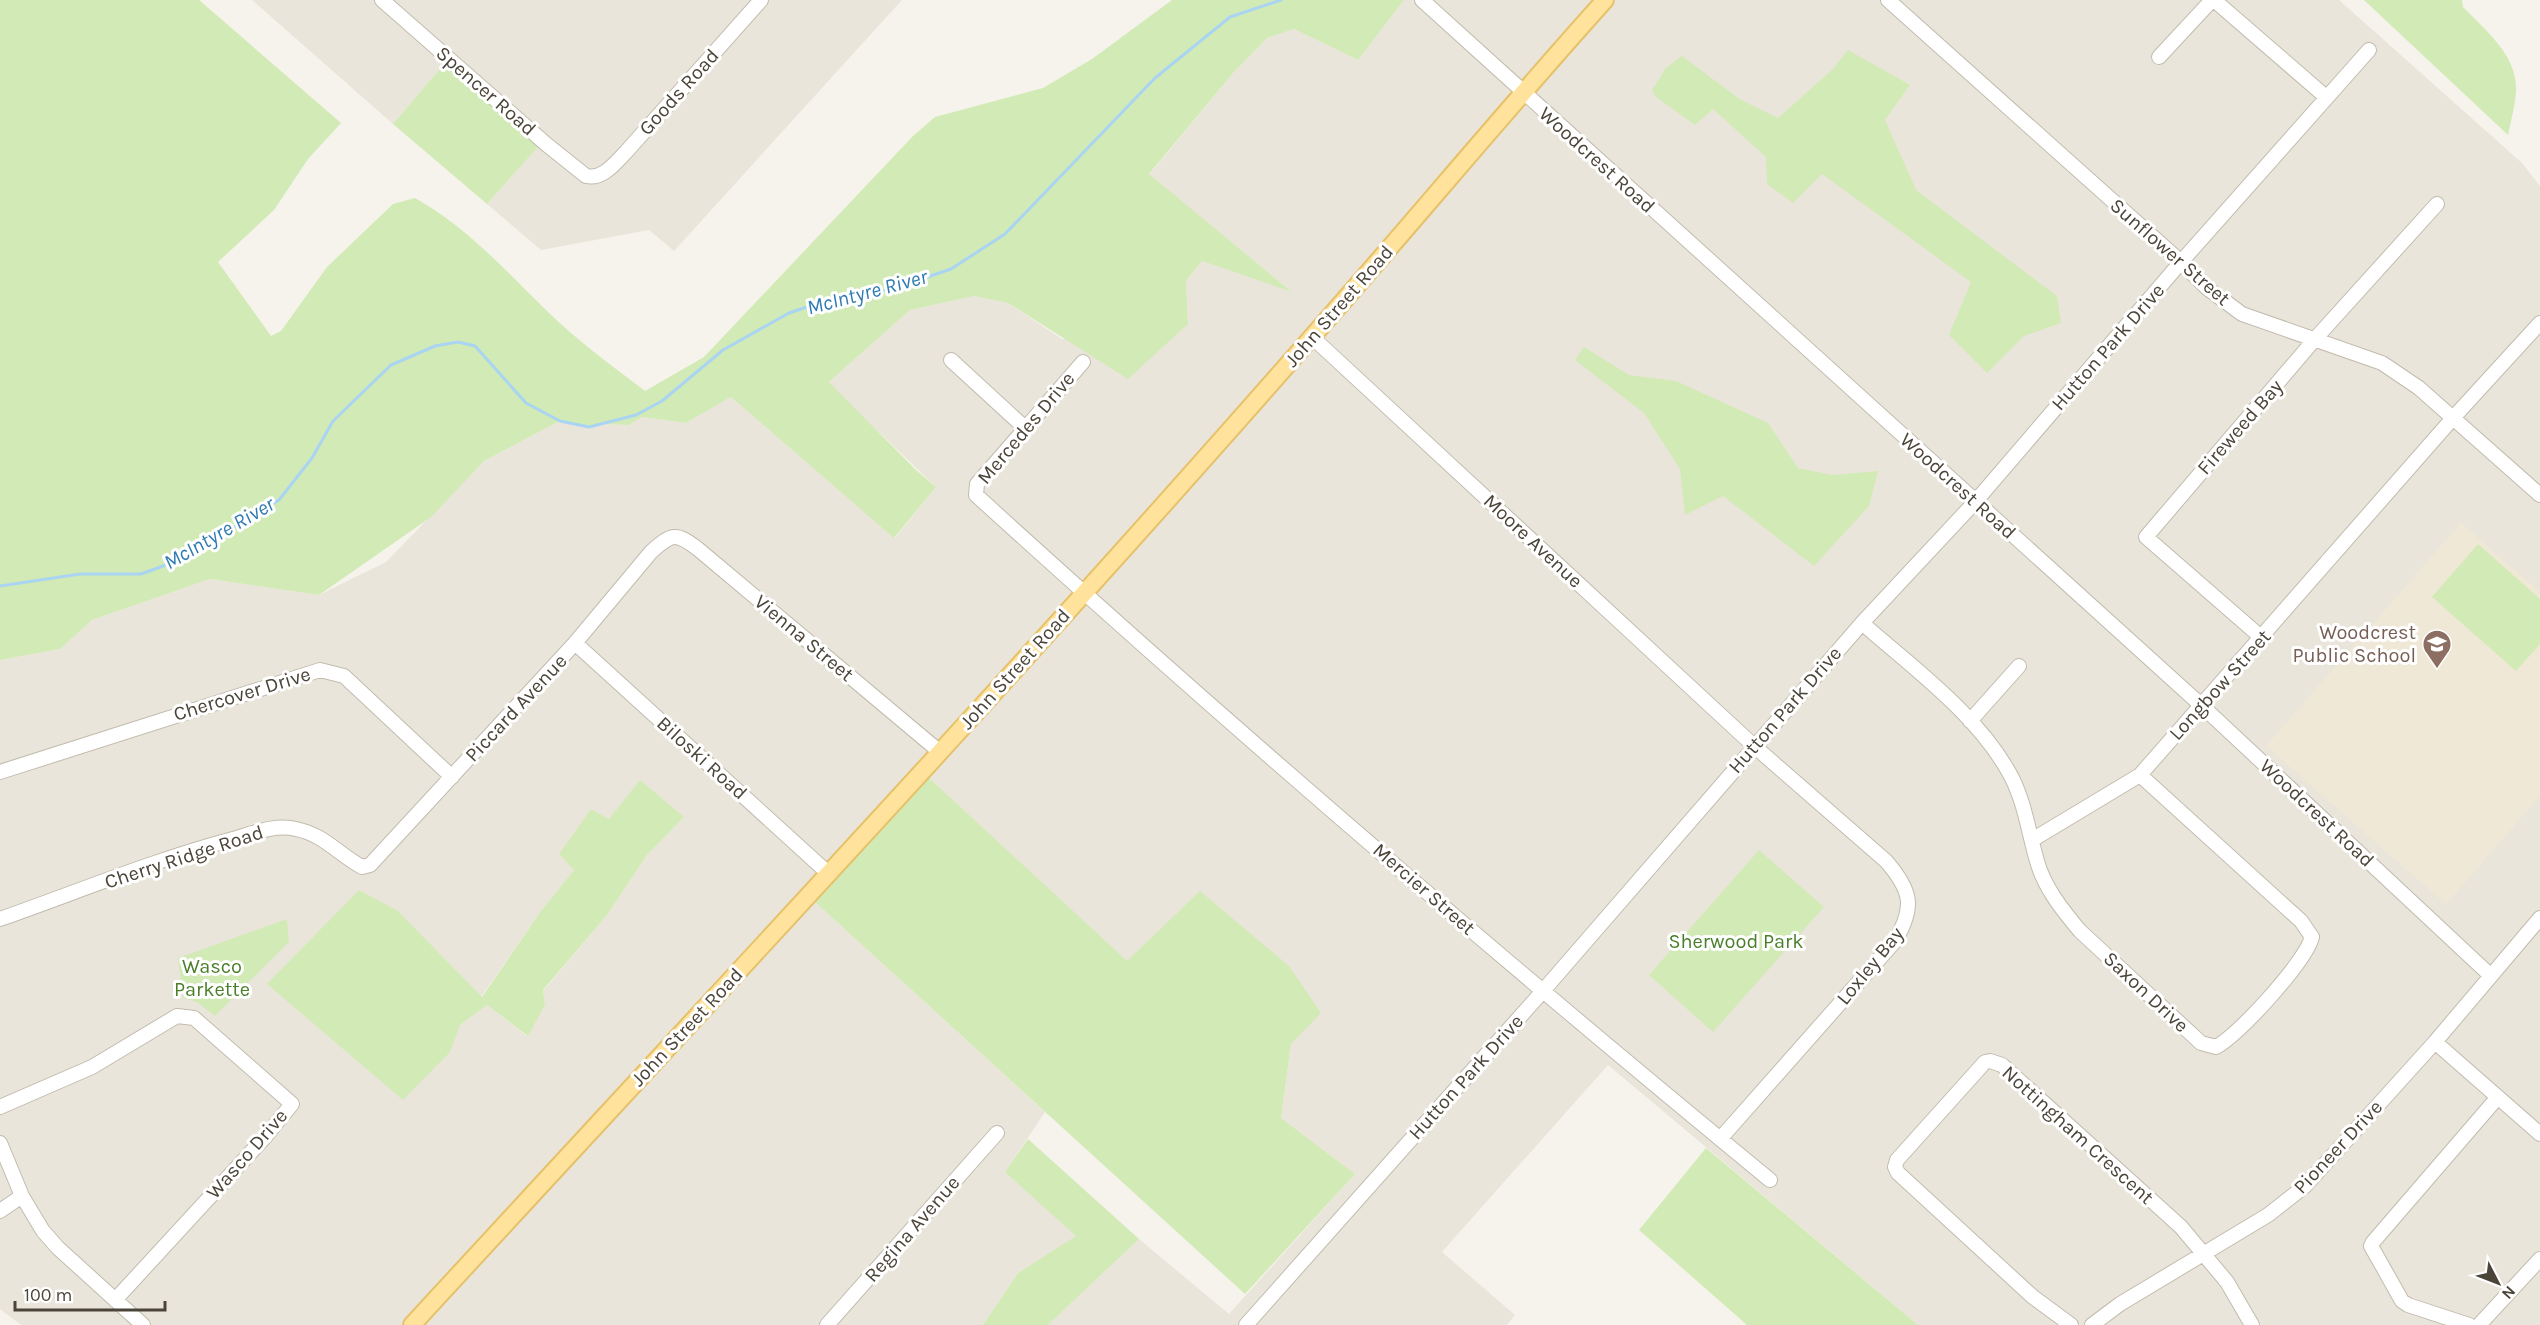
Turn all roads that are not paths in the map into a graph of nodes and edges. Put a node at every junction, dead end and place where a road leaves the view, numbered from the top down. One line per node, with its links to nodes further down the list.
1 (382, 0): 11 (street, Spencer Road)
2 (761, 0): 11 (street, Goods Road)
3 (1422, 0): 9 (street, Woodcrest Road)
4 (1605, 0): 9 (main road, John Street Road)
5 (1888, 0): 13 (street, Sunflower Street)
6 (2213, 0): 8 (street); 10 (street)
7 (2369, 50): 10 (street, Hutton Park Drive)
8 (2159, 57)
9 (1522, 92): 15 (main road, John Street Road); 22 (street, Woodcrest Road)
10 (2326, 97): 13 (street, Hutton Park Drive)
11 (593, 177)
12 (2437, 204): 16 (street, Fireweed Bay)
13 (2181, 262): 16 (street, Sunflower Street); 22 (street, Hutton Park Drive)
14 (2540, 323): 19 (street, Longbow Street)
15 (1312, 337): 24 (main road, John Street Road); 31 (street, Moore Avenue)
16 (2315, 339): 19 (street, Sunflower Street); 26 (street, Fireweed Bay)
17 (951, 360): 20 (street)
18 (1083, 362): 20 (street, Mercedes Drive)
19 (2453, 418): 21 (street, Sunflower Street); 26 (street, Longbow Street)
20 (1025, 428): 24 (street, Mercedes Drive)
21 (2540, 495)
22 (1975, 502): 25 (street, Hutton Park Drive); 29 (street, Woodcrest Road)
23 (663, 541): 27 (street, Piccard Avenue); 32 (street, Vienna Street)
24 (1084, 593): 32 (main road, John Street Road); 42 (street, Mercier Street)
25 (1862, 623): 30 (street, Saxon Drive); 31 (street, Hutton Park Drive)
26 (2262, 638): 29 (street, Longbow Street)
27 (575, 643): 35 (street, Piccard Avenue); 38 (street, Biloski Road)
28 (2019, 666): 30 (street)
29 (2202, 706): 34 (street, Longbow Street); 41 (street, Woodcrest Road)
30 (1970, 721): 36 (street, Saxon Drive)
31 (1754, 746): 42 (street, Hutton Park Drive); 48 (street, Loxley Bay)
32 (940, 752): 38 (main road, John Street Road)
33 (0, 772): 35 (street, Chercover Drive)
34 (2140, 775): 36 (street, Longbow Street); 36 (street, Saxon Drive)
35 (452, 777): 37 (street, Piccard Avenue)
36 (2032, 840)
37 (362, 867): 40 (street, Cherry Ridge Road)
38 (828, 873): 57 (main road, John Street Road)
39 (2540, 918): 41 (street, Pioneer Drive)
40 (0, 919)
41 (2490, 975): 43 (street, Pioneer Drive)
42 (1542, 992): 48 (street, Mercier Street); 59 (street, Hutton Park Drive)
43 (2435, 1042): 44 (street); 53 (street, Pioneer Drive)
44 (2498, 1097): 47 (street); 63 (street)
45 (0, 1107): 55 (street, Wasco Drive)
46 (997, 1133): 58 (street, Regina Avenue)
47 (2540, 1134)
48 (1720, 1139): 50 (street, Mercier Street)
49 (0, 1143): 51 (street)
50 (1770, 1180)
51 (22, 1196): 52 (street); 55 (street)
52 (0, 1210)
53 (2203, 1255): 60 (street, Nottingham Crescent); 61 (street, Pioneer Drive); 62 (street)
54 (2540, 1259): 64 (street)
55 (115, 1300): 56 (street)
56 (143, 1325)
57 (412, 1325)
58 (827, 1325)
59 (1246, 1325)
60 (2071, 1325)
61 (2092, 1325)
62 (2252, 1325)
63 (2469, 1325)
64 (2479, 1325)

